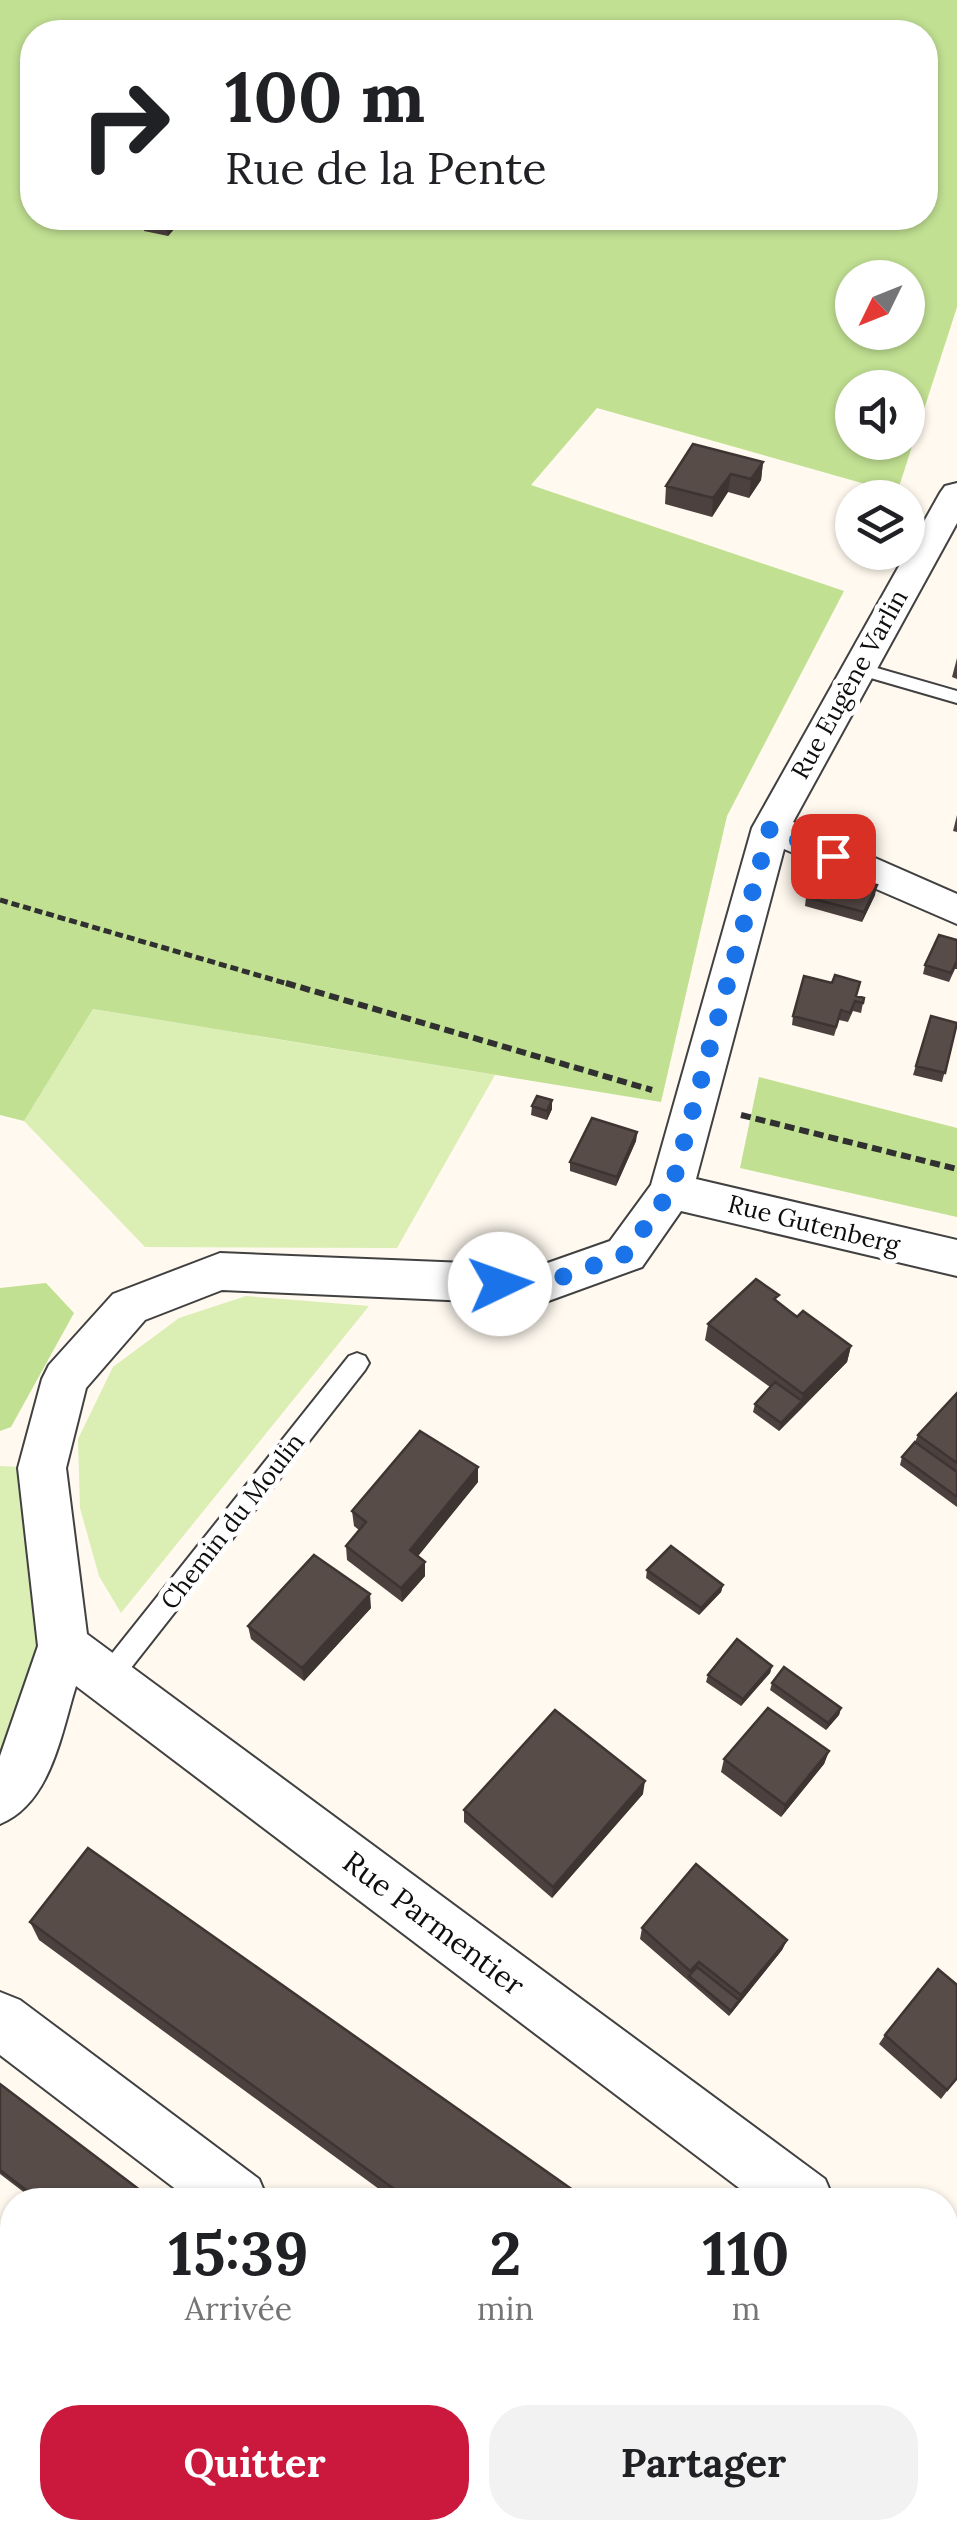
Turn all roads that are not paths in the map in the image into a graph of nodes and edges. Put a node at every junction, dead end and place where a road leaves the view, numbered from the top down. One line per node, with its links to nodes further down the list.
1 (957, 492): 2 (street, Rue Eugène Varlin)
2 (856, 668): 3 (lane); 4 (street, Rue Eugène Varlin)
3 (957, 697)
4 (770, 828): 5 (street); 6 (street, Rue Eugène Varlin)
5 (957, 910)
6 (671, 1190): 7 (street, Rue Gutenberg); 9 (street, Rue Eugène Varlin)
7 (957, 1258)
8 (357, 1363): 10 (lane, Chemin du Moulin)
9 (62, 1646): 10 (street, Rue Parmentier); 11 (street, Rue Eugène Varlin)
10 (107, 1679): 14 (street, Rue Parmentier)
11 (0, 1798)
12 (0, 2020): 13 (street)
13 (222, 2188)
14 (788, 2188)

